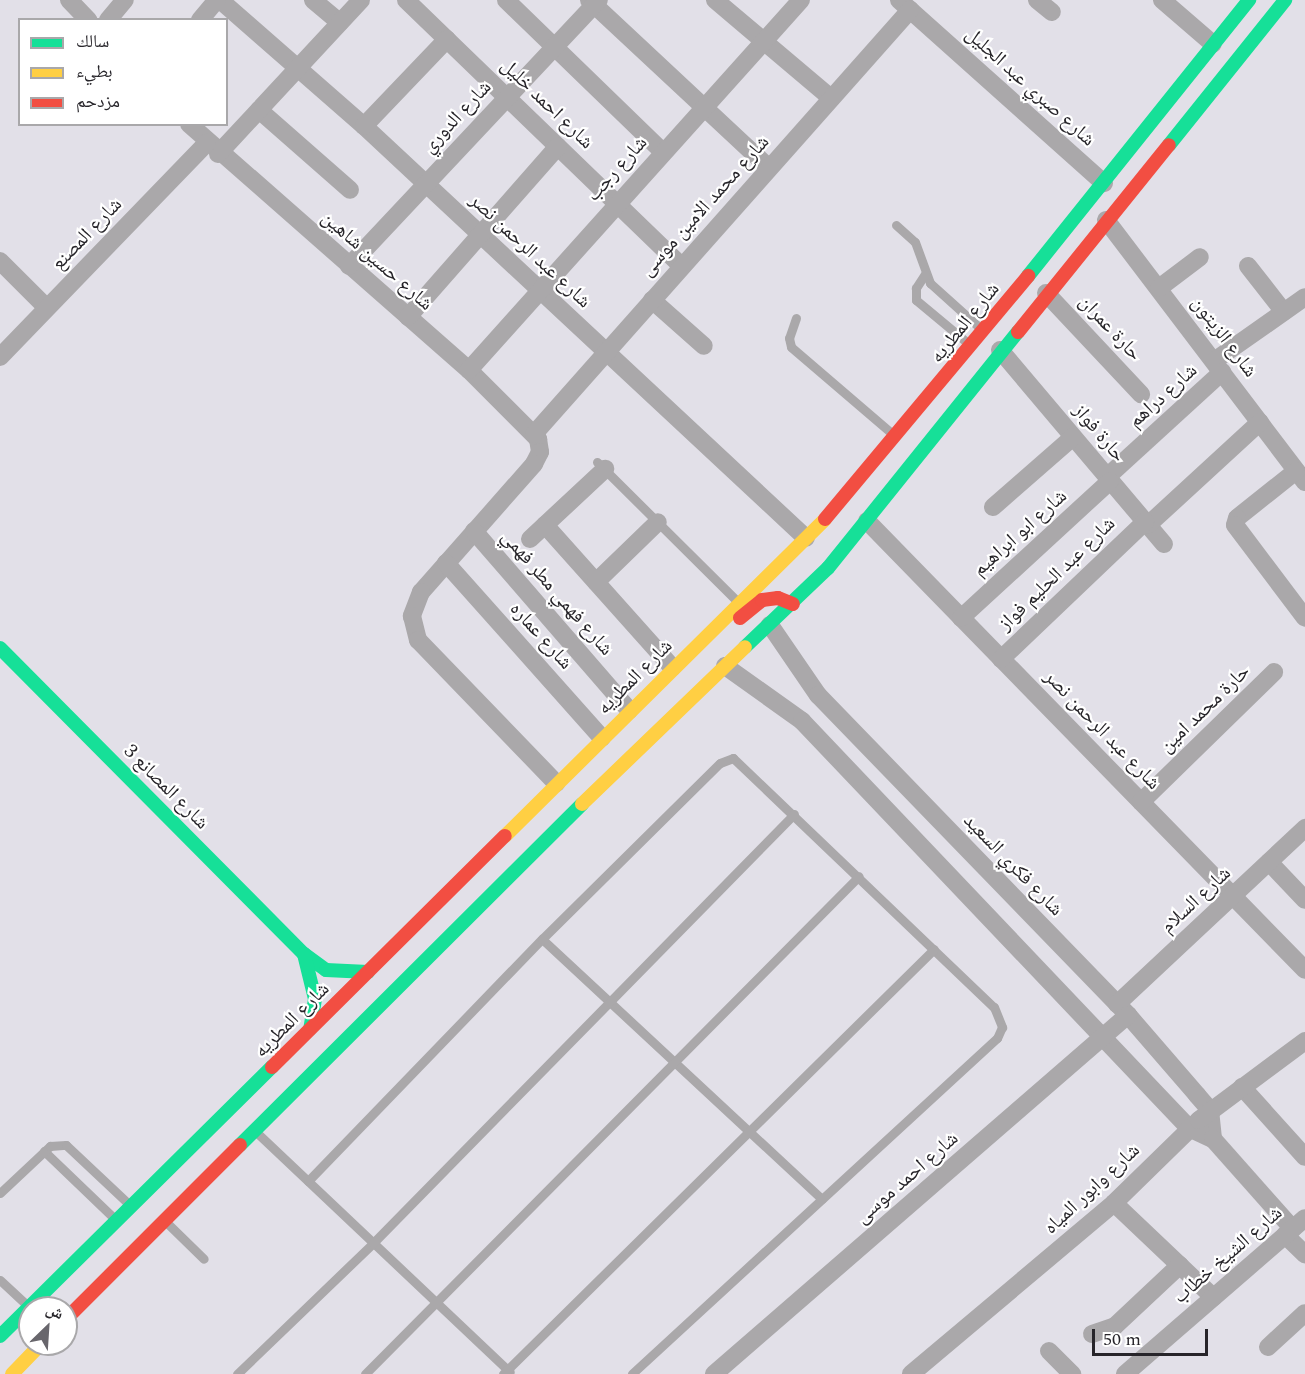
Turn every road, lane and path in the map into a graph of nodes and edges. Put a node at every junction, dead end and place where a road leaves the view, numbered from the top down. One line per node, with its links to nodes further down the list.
1 (69, 0): 17 (street)
2 (125, 0): 18 (street)
3 (218, 0): 19 (street); 25 (street, شارع عبد الرحمن نصر)
4 (313, 0): 20 (street)
5 (361, 0): 20 (street, شارع المصنع)
6 (406, 0): 21 (street, شارع احمد خليل)
7 (507, 0): 24 (street)
8 (715, 0): 22 (street)
9 (801, 0): 22 (street, شارع رجب)
10 (1037, 0): 16 (street)
11 (1162, 0): 23 (street)
12 (1249, 0): 23 (main road, شارع المطريه)
13 (1285, 0): 40 (main road)
14 (594, 2): 24 (street, شارع الدوري); 28 (street)
15 (903, 3): 27 (street, شارع محمد الامين موسى); 36 (street, شارع صبري عبد الجليل)
16 (1052, 12)
17 (86, 18)
18 (110, 18)
19 (202, 18)
20 (339, 23): 25 (street, شارع المصنع)
21 (447, 39): 26 (street, شارع احمد خليل); 31 (street)
22 (764, 41): 27 (street); 28 (street, شارع رجب)
23 (1213, 44): 36 (main road, شارع المطريه)
24 (555, 47): 26 (street, شارع الدوري); 34 (street)
25 (298, 67): 29 (street, شارع المصنع); 31 (street, شارع عبد الرحمن نصر)
26 (507, 96): 32 (street, شارع احمد خليل); 37 (street, شارع الدوري)
27 (831, 98): 35 (street, شارع محمد الامين موسى)
28 (704, 107): 34 (street, شارع رجب); 35 (street)
29 (259, 110): 33 (street, شارع المصنع); 38 (street)
30 (191, 126): 33 (street, شارع حسين شاهين)
31 (364, 126): 37 (street, شارع عبد الرحمن نصر)
32 (558, 146): 39 (street, شارع احمد خليل); 42 (street)
33 (212, 149): 45 (street, شارع حسين شاهين); 54 (street, شارع المصنع)
34 (663, 152): 39 (street, شارع رجب)
35 (769, 168): 46 (street, شارع محمد الامين موسى)
36 (1104, 183): 58 (main road, شارع المطريه)
37 (426, 184): 42 (street, شارع عبد الرحمن نصر); 45 (street, شارع الدوري)
38 (350, 190)
39 (616, 203): 46 (street, شارع احمد خليل); 50 (street, شارع رجب)
40 (1106, 220): 49 (street, شارع الزيتون); 51 (main road)
41 (896, 225): 48 (lane)
42 (479, 233): 50 (street, شارع عبد الرحمن نصر); 56 (street)
43 (1200, 257): 49 (street)
44 (0, 261): 54 (street)
45 (349, 266): 56 (street, شارع حسين شاهين)
46 (681, 266): 53 (street, شارع محمد الامين موسى)
47 (1248, 266): 55 (street)
48 (925, 274): 58 (lane); 60 (lane)
49 (1159, 288): 64 (street, شارع الزيتون)
50 (539, 289): 62 (street, شارع عبد الرحمن نصر); 65 (street, شارع رجب)
51 (1046, 293): 61 (main road); 66 (street, حارة عمران)
52 (1305, 297): 55 (street, شارع دراهم)
53 (652, 300): 59 (street); 62 (street, شارع محمد الامين موسى)
54 (47, 308): 63 (street, شارع المصنع)
55 (1284, 312): 64 (street, شارع دراهم)
56 (408, 317): 65 (street, شارع حسين شاهين)
57 (796, 318): 70 (lane)
58 (984, 331): 60 (main road, شارع المطريه)
59 (704, 346)
60 (972, 346): 70 (main road, شارع المطريه)
61 (1000, 350): 69 (street, حارة فواز); 75 (main road)
62 (605, 351): 68 (street, شارع محمد الامين موسى); 81 (street, شارع عبد الرحمن نصر)
63 (0, 357)
64 (1218, 367): 67 (street, شارع الزيتون); 73 (street, شارع دراهم)
65 (469, 370): 68 (street, شارع حسين شاهين)
66 (1141, 394)
67 (1260, 422): 72 (street, شارع الزيتون); 77 (street, شارع عبد الحليم فواز)
68 (534, 434): 79 (street)
69 (1073, 437): 73 (street, حارة فواز); 74 (street)
70 (897, 438): 81 (main road, شارع المطريه)
71 (601, 466): 76 (lane); 78 (street)
72 (1301, 476): 89 (street)
73 (1108, 479): 77 (street, حارة فواز); 88 (street, شارع ابو ابراهيم)
74 (993, 507)
75 (867, 521): 84 (main road); 88 (street, شارع عبد الرحمن نصر)
76 (658, 522): 85 (street); 86 (lane)
77 (1146, 523): 82 (street, حارة فواز); 93 (street, شارع عبد الحليم فواز)
78 (545, 525): 80 (street); 85 (street)
79 (474, 531): 83 (street); 97 (street, شارع فهمي مطر فهمي)
80 (530, 539)
81 (803, 541): 84 (main road); 86 (main road, شارع المطريه)
82 (1164, 544)
83 (446, 563): 98 (street, شارع عماره); 99 (street)
84 (828, 568): 87 (main road)
85 (596, 582): 95 (street)
86 (738, 602): 91 (main road, شارع المطريه)
87 (793, 604): 90 (main road); 91 (main road)
88 (961, 618): 93 (street, شارع عبد الرحمن نصر)
89 (1305, 618)
90 (770, 625): 94 (main road); 113 (street, شارع فكري السعيد)
91 (705, 634): 95 (main road, شارع المطريه)
92 (0, 648): 109 (main road, شارع المصانع 3)
93 (1001, 659): 100 (street, شارع عبد الرحمن نصر)
94 (725, 666): 115 (street); 121 (main road)
95 (672, 668): 97 (main road, شارع المطريه)
96 (1274, 672): 100 (street, حارة محمد امين)
97 (629, 710): 98 (main road, شارع المطريه)
98 (602, 738): 99 (main road, شارع المطريه)
99 (556, 783): 111 (main road, شارع المطريه)
100 (1141, 802): 105 (street, شارع عبد الرحمن نصر)
101 (794, 814): 104 (lane); 107 (lane); 112 (lane)
102 (1305, 828): 103 (street, شارع السلام)
103 (1269, 862): 105 (street, شارع السلام); 106 (street)
104 (859, 876): 108 (lane); 117 (lane)
105 (1233, 896): 110 (street, شارع عبد الرحمن نصر); 113 (street, شارع السلام)
106 (1305, 900)
107 (542, 939): 112 (lane); 126 (lane)
108 (934, 950): 122 (lane); 128 (lane)
109 (303, 954): 111 (main road, شارع المصانع 3); 114 (main road, شارع المصانع 3)
110 (1305, 970)
111 (368, 972): 114 (main road, شارع المطريه)
112 (609, 1001): 117 (lane); 134 (lane)
113 (1122, 1010): 115 (street, شارع احمد موسى); 119 (street, شارع فكري السعيد)
114 (310, 1029): 130 (main road, شارع المطريه)
115 (1106, 1036): 120 (street); 157 (street, شارع احمد موسى)
116 (1305, 1041): 118 (street, شارع وابور المياه)
117 (675, 1062): 122 (lane); 142 (lane)
118 (1242, 1087): 119 (street, شارع وابور المياه); 125 (street)
119 (1210, 1110): 120 (street, شارع وابور المياه); 123 (street)
120 (1189, 1128): 123 (street); 129 (street, شارع وابور المياه)
121 (254, 1130): 126 (lane); 131 (main road)
122 (748, 1130): 128 (lane); 152 (lane)
123 (1213, 1139): 133 (street)
124 (44, 1151): 127 (lane); 130 (lane); 132 (lane)
125 (1305, 1157)
126 (309, 1181): 134 (lane)
127 (0, 1193)
128 (822, 1199): 156 (lane)
129 (1114, 1203): 137 (street); 151 (street, شارع وابور المياه)
130 (132, 1207): 132 (main road, شارع المطريه)
131 (163, 1219): 136 (lane); 143 (main road)
132 (117, 1222): 139 (main road, شارع المطريه)
133 (1294, 1227): 135 (street); 141 (street, شارع الشيخ خطاب)
134 (373, 1243): 142 (lane); 154 (lane)
135 (1305, 1254)
136 (204, 1259)
137 (1180, 1265): 141 (street); 146 (street)
138 (0, 1280): 140 (lane)
139 (41, 1296)
140 (18, 1297)
141 (1213, 1298): 159 (street, شارع الشيخ خطاب)
142 (437, 1303): 152 (lane); 155 (lane)
143 (78, 1307)
144 (1305, 1313): 148 (street)
145 (18, 1319): 147 (main road, شارع المطريه)
146 (1092, 1334)
147 (0, 1336)
148 (1268, 1347)
149 (1049, 1351): 158 (street)
150 (29, 1356): 153 (main road)
151 (923, 1371)
152 (508, 1373)
153 (12, 1374)
154 (237, 1374)
155 (364, 1374)
156 (632, 1374)
157 (714, 1374)
158 (1072, 1374)
159 (1125, 1374)

